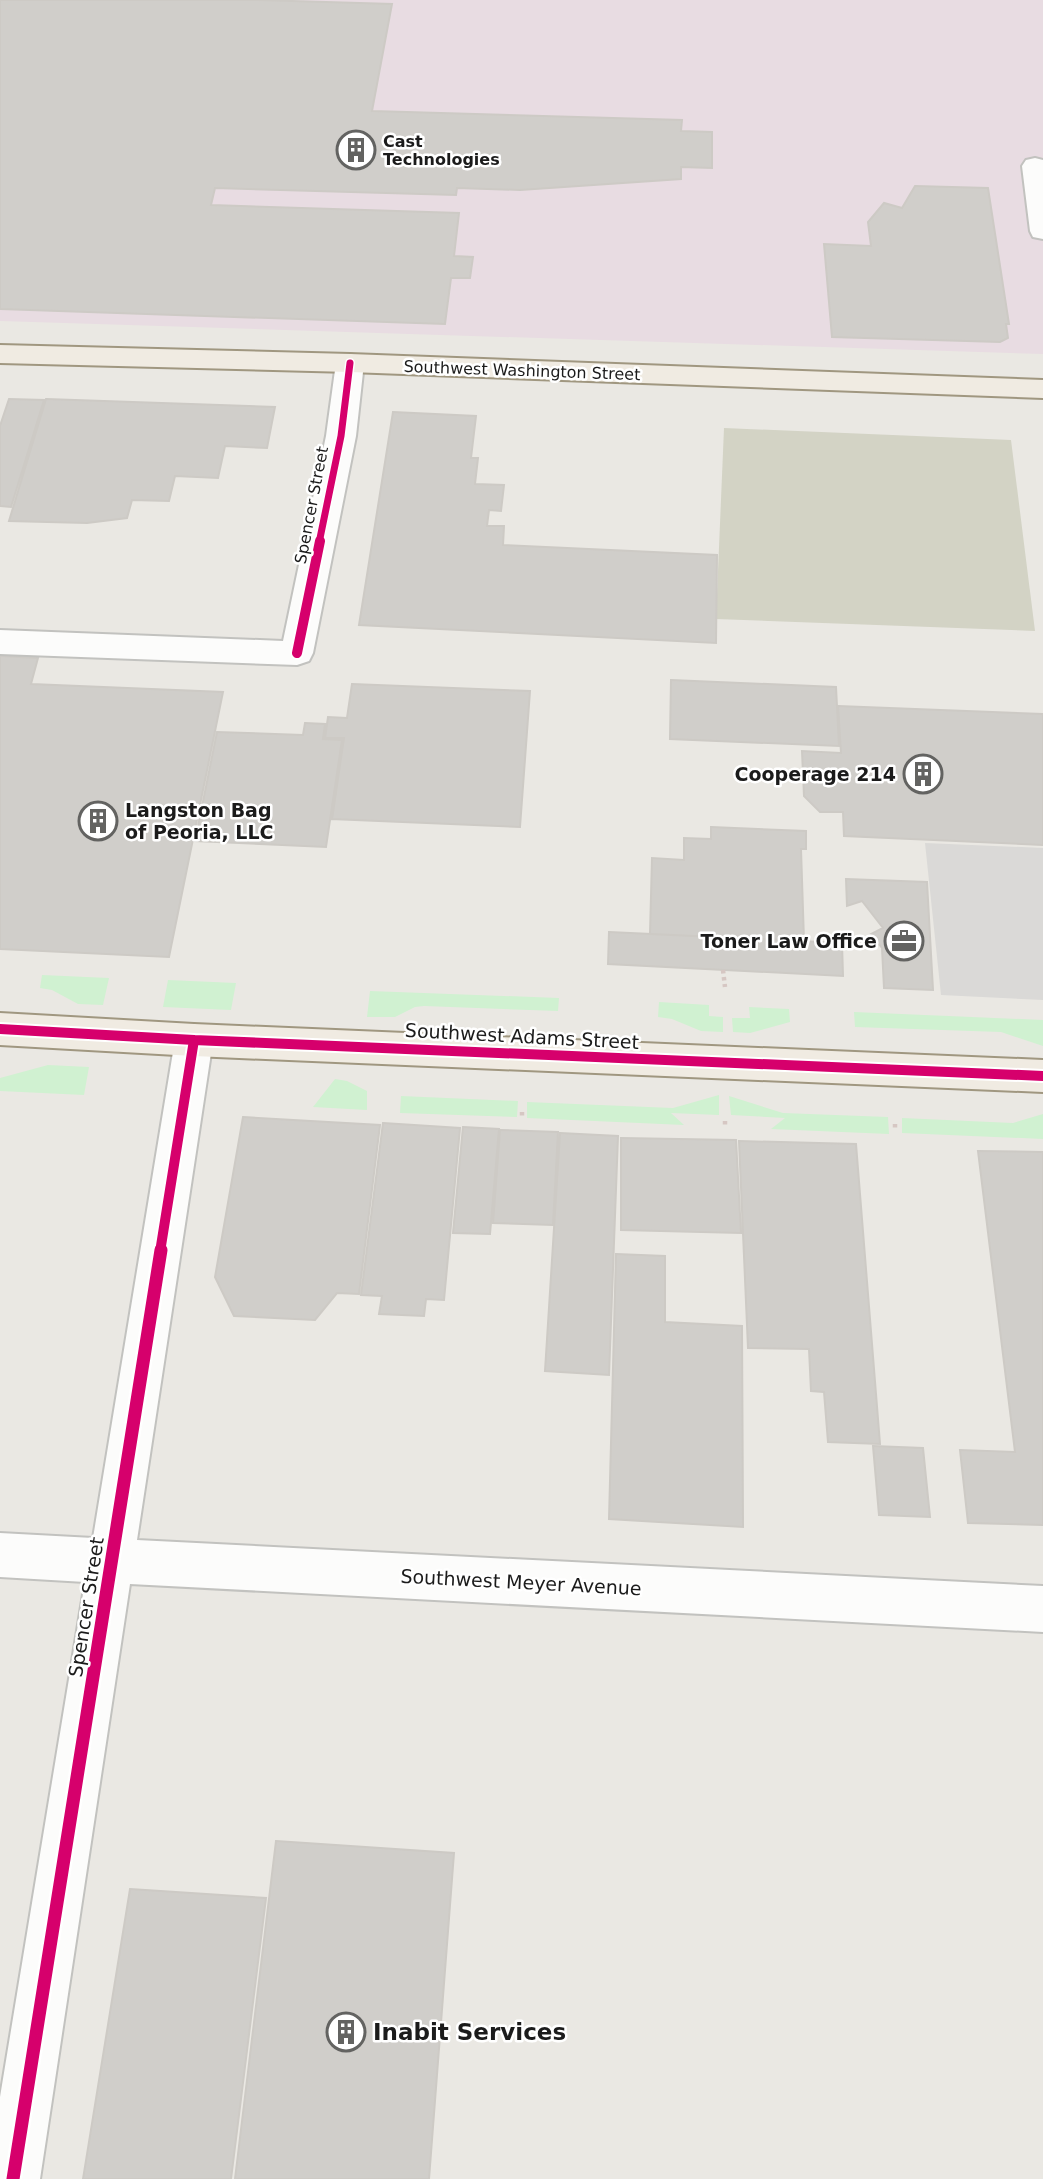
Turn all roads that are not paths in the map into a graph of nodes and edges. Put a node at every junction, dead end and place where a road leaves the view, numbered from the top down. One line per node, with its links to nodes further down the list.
1 (1035, 166): 2 (street)
2 (1043, 232)
3 (0, 354): 4 (main road, Southwest Washington Street)
4 (350, 363): 5 (main road, Southwest Washington Street); 6 (street, Spencer Street)
5 (1043, 389)
6 (0, 642)
7 (0, 1029): 8 (main road, Southwest Adams Street)
8 (194, 1040): 9 (main road, Southwest Adams Street); 11 (street, Spencer Street)
9 (1043, 1076)
10 (0, 1555): 11 (street, Southwest Meyer Avenue)
11 (110, 1562): 12 (street, Southwest Meyer Avenue); 13 (street, Spencer Street)
12 (1043, 1609)
13 (13, 2179)

